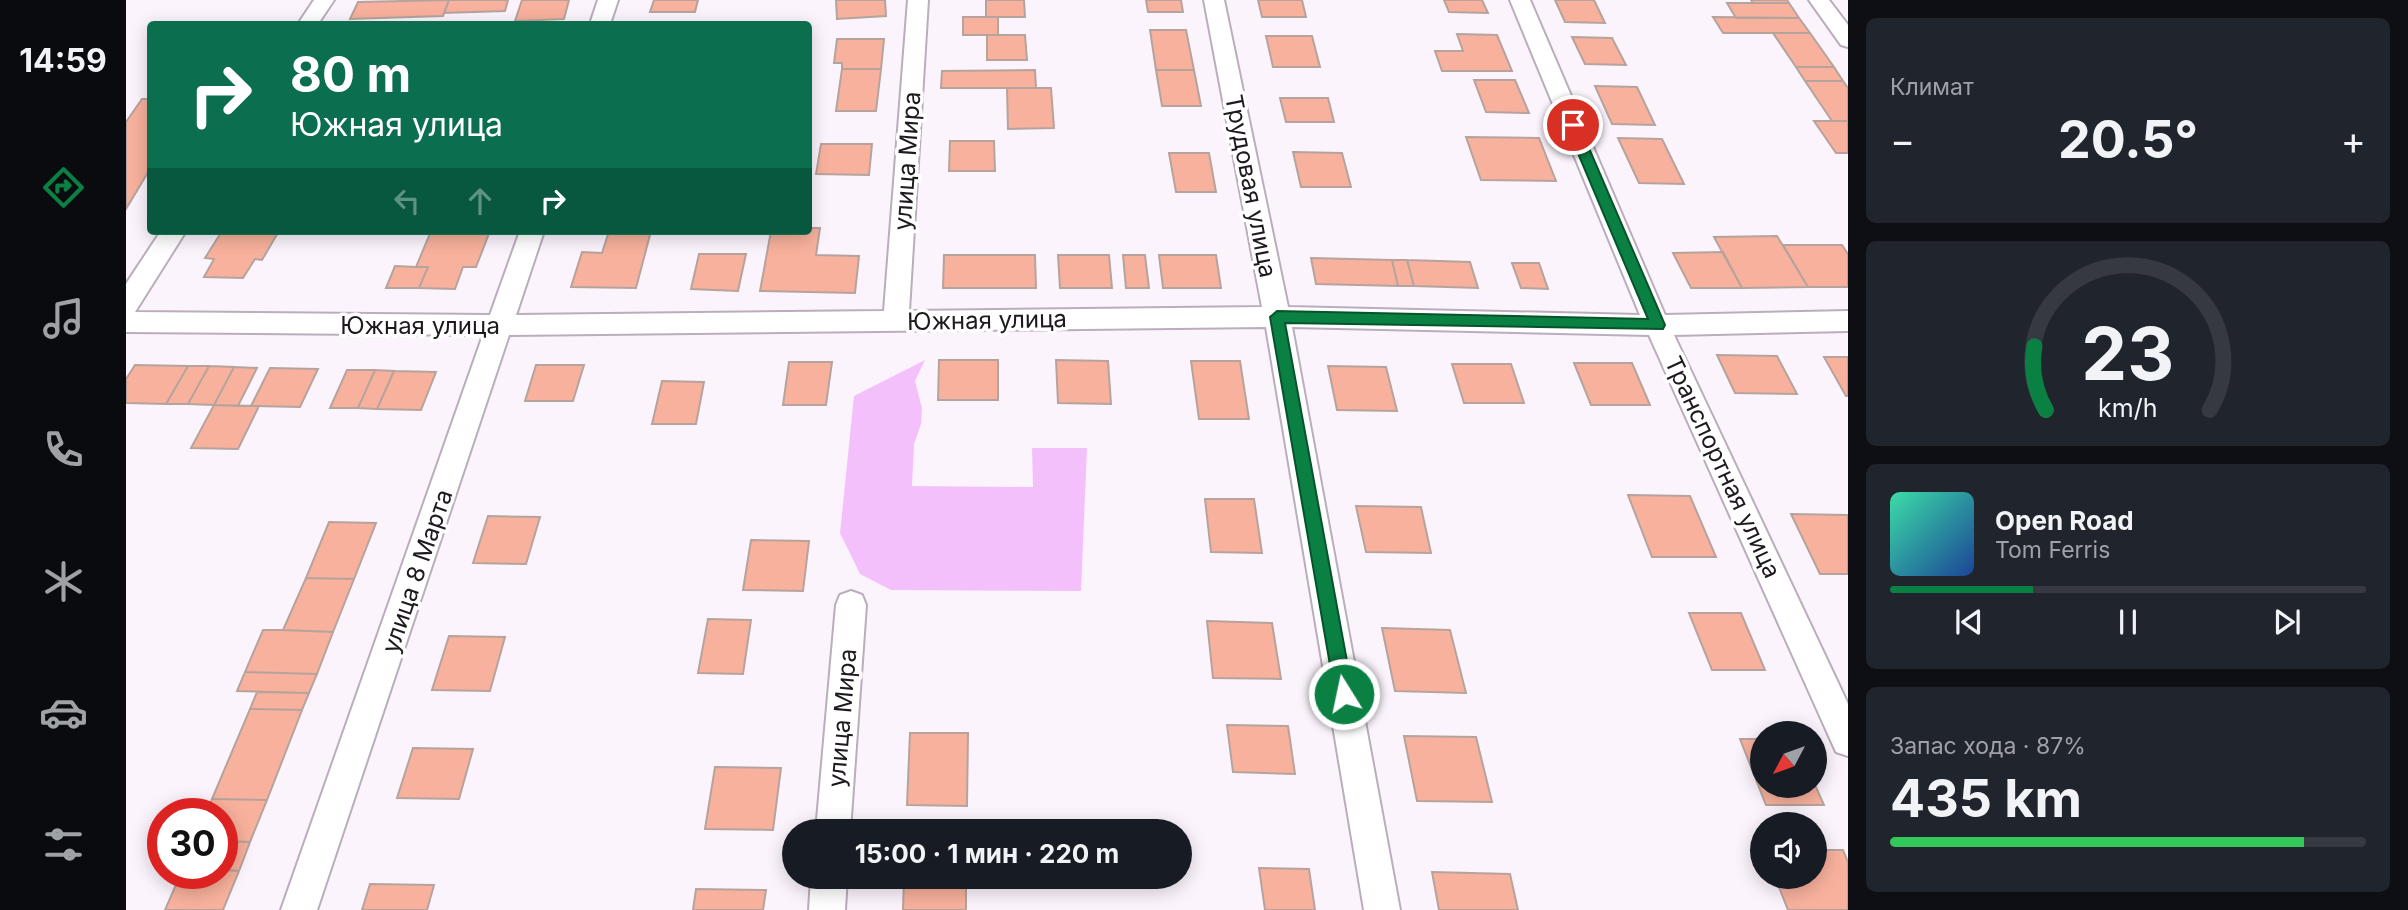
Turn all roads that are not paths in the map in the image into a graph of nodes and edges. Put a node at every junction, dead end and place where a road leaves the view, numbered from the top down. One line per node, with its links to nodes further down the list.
1 (324, 0): 7 (street)
2 (608, 0): 8 (street)
3 (918, 0): 14 (street, улица Мира)
4 (1214, 0): 13 (street, Трудовая улица)
5 (1520, 0): 17 (street, Транспортная улица)
6 (1819, 0): 9 (street)
7 (310, 21)
8 (601, 21)
9 (1848, 40)
10 (171, 235): 12 (street)
11 (531, 235): 18 (street, улица 8 Марта)
12 (126, 304)
13 (1277, 317): 14 (street, Южная улица); 17 (street, Южная улица); 25 (street, Трудовая улица)
14 (897, 321): 18 (street, Южная улица)
15 (1848, 321): 17 (street, Южная улица)
16 (126, 322): 18 (street, Южная улица)
17 (1657, 325): 20 (street, Транспортная улица)
18 (502, 326): 23 (street, улица 8 Марта)
19 (851, 605): 21 (street, улица Мира)
20 (1848, 740)
21 (834, 819)
22 (829, 889): 24 (street)
23 (299, 910)
24 (827, 910)
25 (1382, 910)

